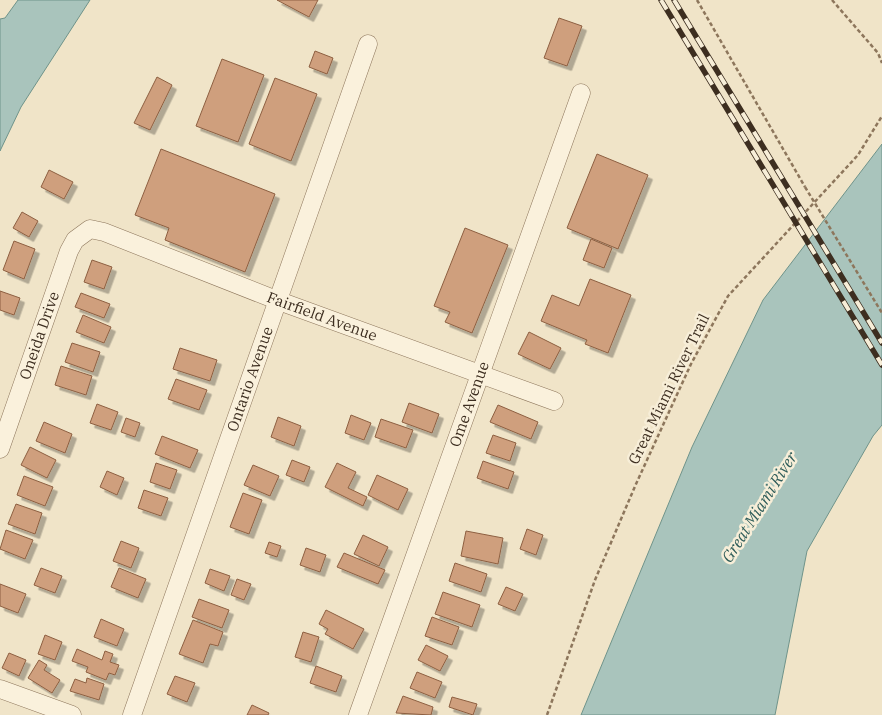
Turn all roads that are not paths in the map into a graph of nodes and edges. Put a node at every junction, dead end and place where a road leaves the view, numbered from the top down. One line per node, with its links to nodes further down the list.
1 (368, 44): 4 (street, Ontario Avenue)
2 (581, 93): 5 (street, Ome Avenue)
3 (90, 229): 4 (street, Fairfield Avenue); 7 (street, Oneida Drive)
4 (279, 301): 5 (street, Fairfield Avenue); 10 (street, Ontario Avenue)
5 (480, 372): 6 (street, Fairfield Avenue); 11 (street, Ome Avenue)
6 (554, 401)
7 (0, 449)
8 (0, 689): 9 (street)
9 (72, 715)
10 (132, 715)
11 (358, 715)

